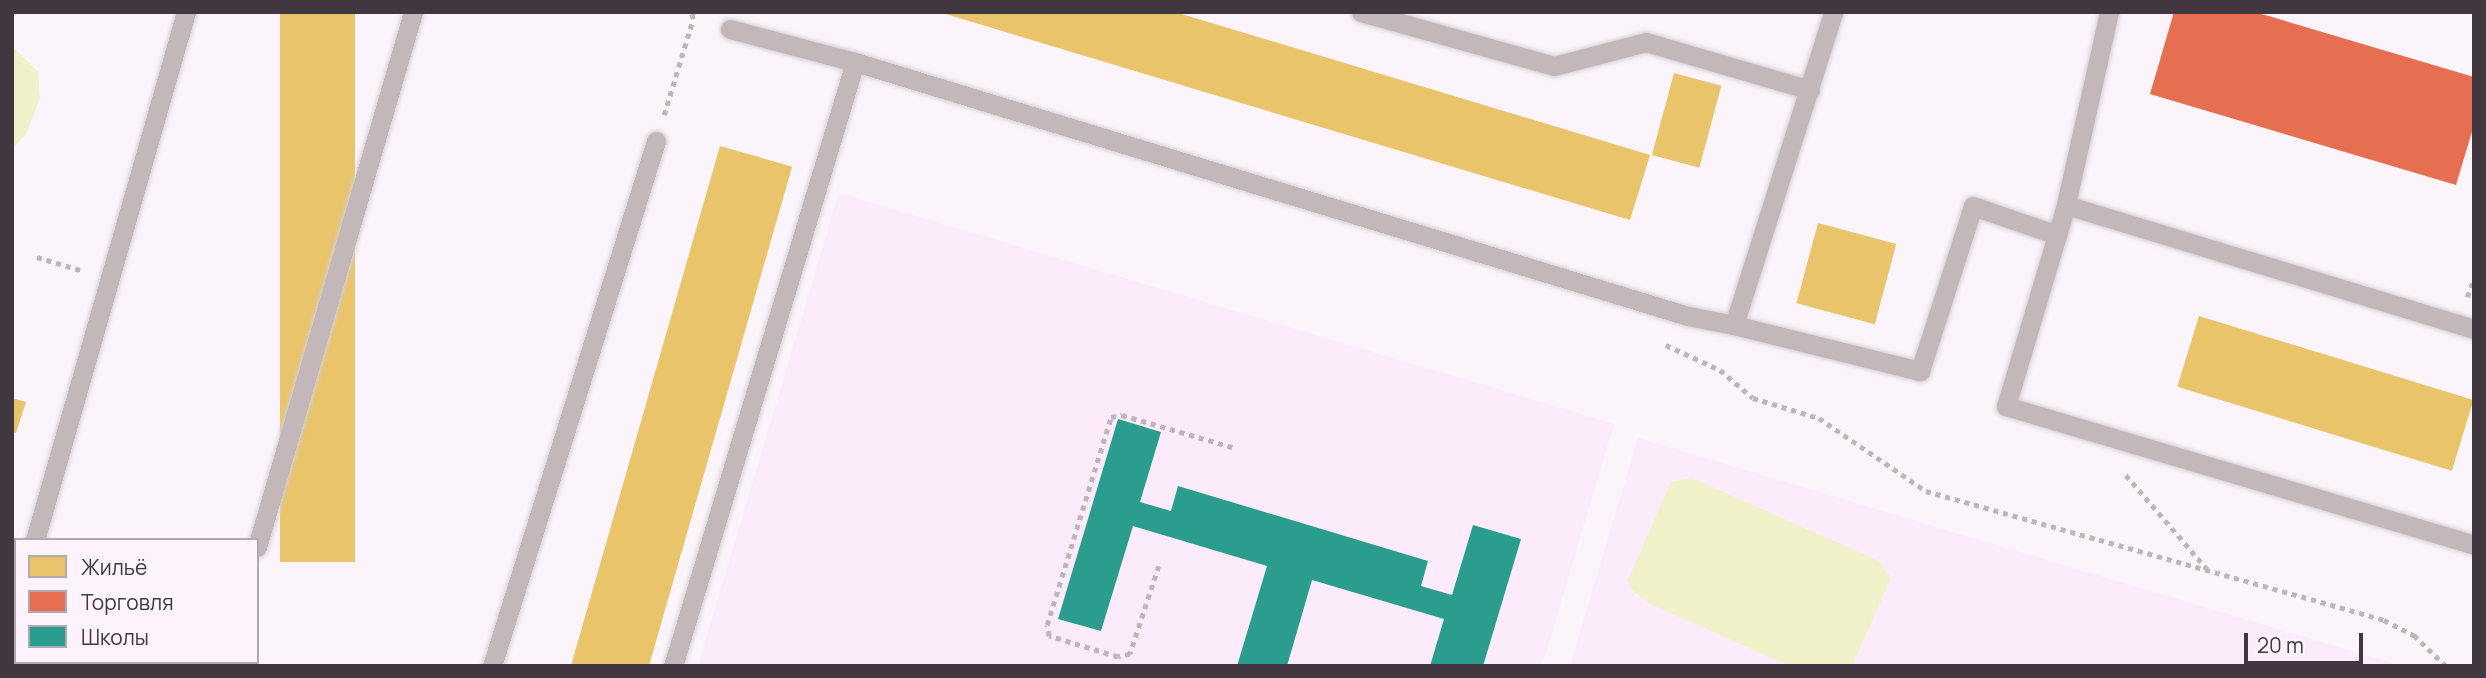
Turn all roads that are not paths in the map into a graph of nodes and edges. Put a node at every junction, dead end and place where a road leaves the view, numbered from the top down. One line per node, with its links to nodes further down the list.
1 (186, 12): 14 (lane)
2 (413, 12): 15 (lane)
3 (1361, 12): 8 (lane)
4 (1833, 12): 8 (lane)
5 (2109, 12): 10 (lane)
6 (730, 29): 7 (lane)
7 (855, 62): 12 (lane); 18 (lane)
8 (1810, 90): 12 (lane)
9 (656, 141): 17 (lane)
10 (2066, 205): 11 (lane); 13 (lane)
11 (2057, 235): 12 (lane); 16 (lane)
12 (1734, 325)
13 (2474, 330)
14 (36, 538)
15 (259, 540)
16 (2474, 545)
17 (492, 666)
18 (673, 666)

